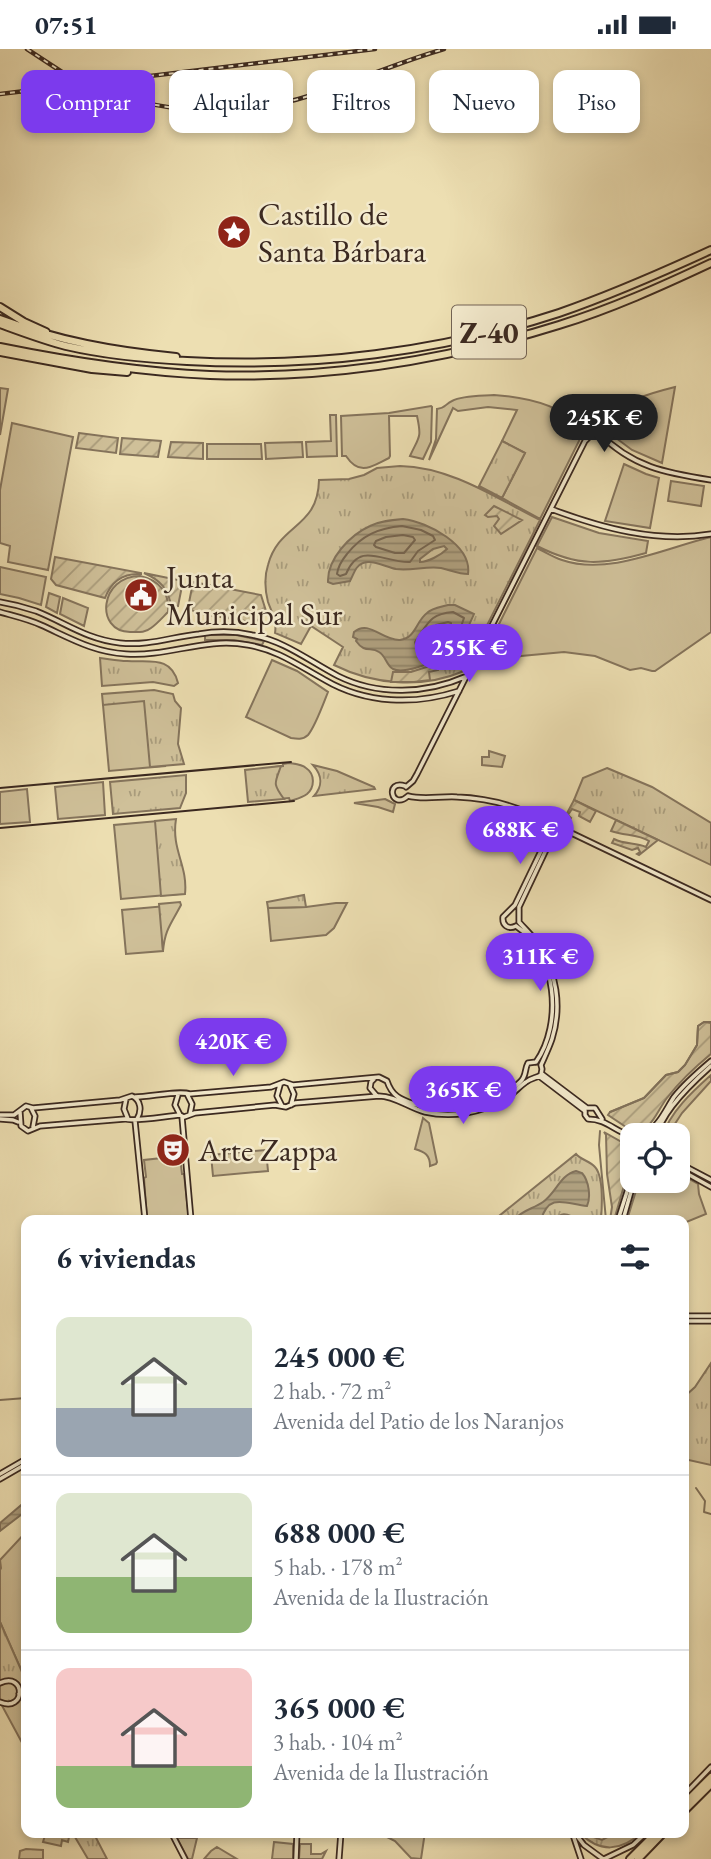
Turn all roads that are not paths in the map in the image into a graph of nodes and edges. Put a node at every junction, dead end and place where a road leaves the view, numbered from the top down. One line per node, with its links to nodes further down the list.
1 (711, 250): 7 (highway, Z-40)
2 (711, 263): 6 (highway, Z-40)
3 (0, 307): 5 (highway)
4 (0, 322): 5 (highway); 7 (highway, Z-40)
5 (98, 347): 7 (highway)
6 (0, 349)
7 (254, 363)
8 (585, 432): 9 (street); 10 (street); 11 (street)
9 (598, 433): 10 (street); 12 (street)
10 (591, 435): 11 (street)
11 (585, 441): 13 (street)
12 (711, 480)
13 (551, 509): 14 (street); 17 (street)
14 (711, 534)
15 (0, 602): 18 (street)
16 (0, 612): 21 (street)
17 (467, 676): 18 (street); 19 (street)
18 (453, 682): 19 (street); 20 (street)
19 (462, 685): 20 (street)
20 (457, 691): 21 (street); 22 (street)
21 (439, 697): 22 (street)
22 (451, 706): 23 (street)
23 (405, 787): 24 (street); 24 (street)
24 (408, 796): 25 (street)
25 (547, 821): 26 (street); 27 (street)
26 (563, 829): 28 (street); 29 (street)
27 (549, 831): 28 (street); 30 (street)
28 (554, 833): 31 (street)
29 (711, 900)
30 (511, 911): 31 (street); 33 (street)
31 (518, 915): 32 (street)
32 (519, 922): 33 (street); 34 (street)
33 (516, 926): 34 (street)
34 (539, 1063): 36 (street); 37 (street)
35 (711, 1063): 61 (street); 62 (street)
36 (526, 1074): 39 (street); 42 (street)
37 (540, 1075): 39 (street); 51 (street)
38 (376, 1078): 41 (street); 42 (street); 45 (street)
39 (533, 1078): 45 (street)
40 (280, 1085): 41 (street); 44 (street); 49 (street)
41 (290, 1085): 48 (street)
42 (389, 1087): 45 (street)
43 (179, 1093): 44 (street); 46 (street); 55 (street)
44 (187, 1094): 54 (street)
45 (380, 1096): 48 (street)
46 (135, 1097): 47 (street); 59 (street)
47 (127, 1099): 50 (street); 57 (street)
48 (291, 1105): 49 (street)
49 (282, 1106): 54 (street)
50 (31, 1108): 52 (street); 64 (street)
51 (586, 1109): 53 (street); 58 (street)
52 (20, 1112): 56 (street); 63 (street)
53 (598, 1113): 58 (street); 60 (street)
54 (190, 1114): 55 (street)
55 (181, 1116): 59 (street); 73 (street)
56 (0, 1117): 63 (street)
57 (128, 1119): 59 (street); 64 (street)
58 (594, 1119): 60 (street)
59 (136, 1120): 72 (street)
60 (604, 1121): 65 (street)
61 (657, 1123)
62 (662, 1123)
63 (20, 1124): 64 (street)
64 (32, 1129)
65 (620, 1131)
66 (690, 1168): 68 (street)
67 (690, 1175): 69 (street)
68 (711, 1180)
69 (711, 1187)
70 (627, 1193): 74 (street)
71 (630, 1193): 75 (street)
72 (145, 1215)
73 (191, 1215)
74 (621, 1215)
75 (622, 1215)
76 (689, 1318): 77 (street)
77 (711, 1319)
78 (21, 1464): 80 (street)
79 (21, 1465): 81 (street)
80 (0, 1474)
81 (0, 1479)
82 (0, 1683): 83 (street)
83 (18, 1687): 84 (street); 85 (street)
84 (21, 1688)
85 (19, 1694): 86 (street)
86 (0, 1702)
87 (711, 1767): 90 (street)
88 (711, 1777): 91 (highway)
89 (711, 1784): 92 (highway)
90 (689, 1789)
91 (689, 1799)
92 (689, 1806)
93 (174, 1838): 101 (street)
94 (297, 1838): 102 (street)
95 (341, 1838): 103 (street)
96 (575, 1838): 104 (street)
97 (578, 1838): 105 (street)
98 (641, 1838): 105 (street)
99 (651, 1838): 106 (highway)
100 (658, 1838): 107 (highway)
101 (185, 1859)
102 (296, 1859)
103 (339, 1859)
104 (581, 1859)
105 (604, 1859)
106 (630, 1859)
107 (639, 1859)

